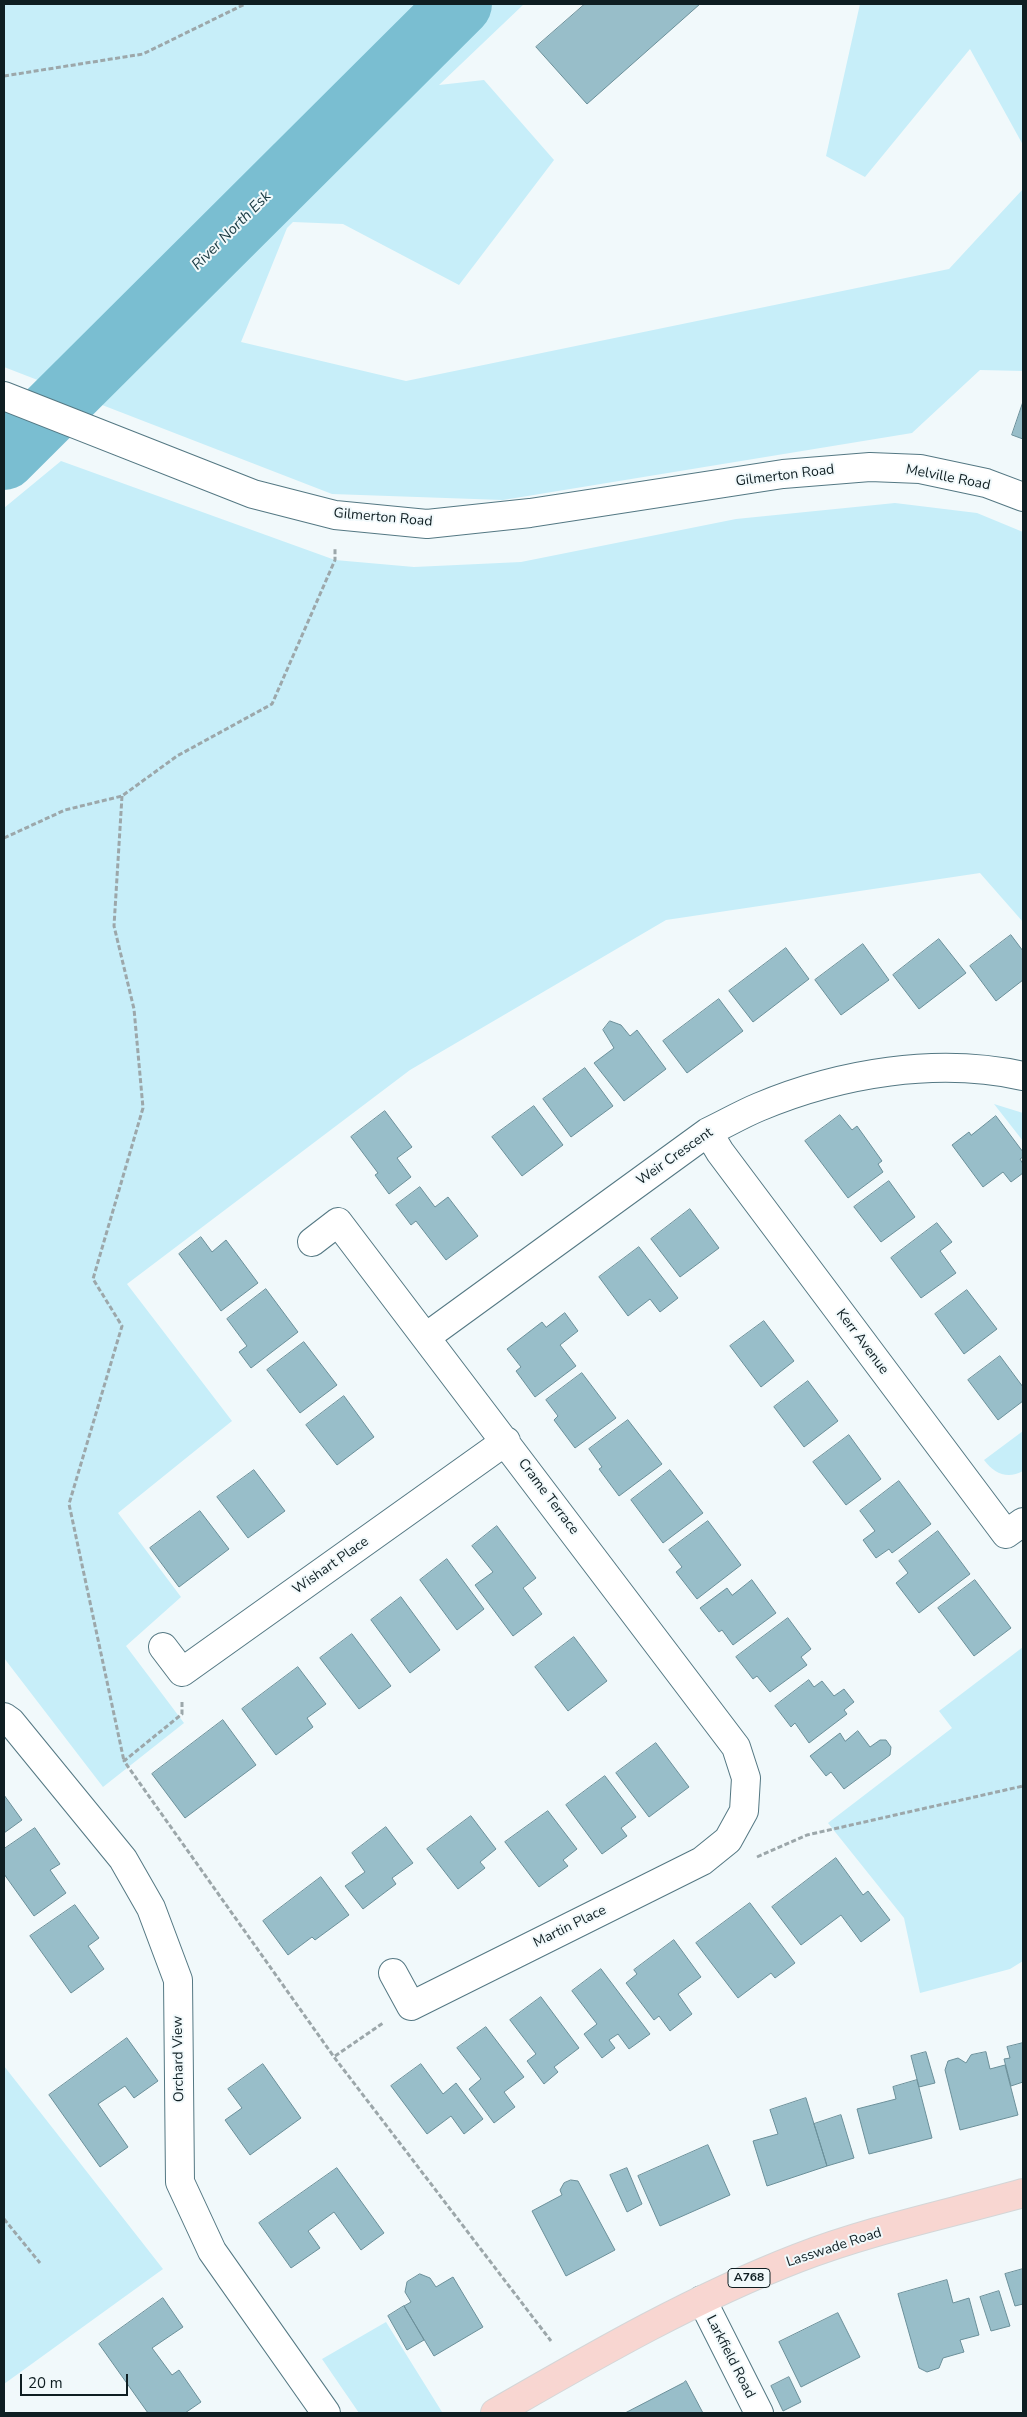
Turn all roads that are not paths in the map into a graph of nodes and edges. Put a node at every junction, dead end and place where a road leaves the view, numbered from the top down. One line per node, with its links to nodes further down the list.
1 (4, 396): 2 (street, Gilmerton Road)
2 (870, 467): 3 (street, Melville Road)
3 (1023, 497)
4 (1023, 1076): 5 (street, Weir Crescent)
5 (708, 1132): 7 (street, Weir Crescent); 9 (street, Kerr Avenue)
6 (312, 1242): 7 (street, Crame Terrace)
7 (426, 1337): 8 (street, Crame Terrace)
8 (506, 1441): 10 (street, Wishart Place); 12 (street, Crame Terrace)
9 (1023, 1522)
10 (163, 1647)
11 (4, 1717): 16 (street, Orchard View)
12 (744, 1811): 13 (street, Martin Place)
13 (393, 1973)
14 (1023, 2194): 15 (main road, Lasswade Road / A768)
15 (702, 2300): 17 (main road, Lasswade Road / A768); 18 (street, Larkfield Road)
16 (326, 2413)
17 (496, 2413)
18 (759, 2413)

